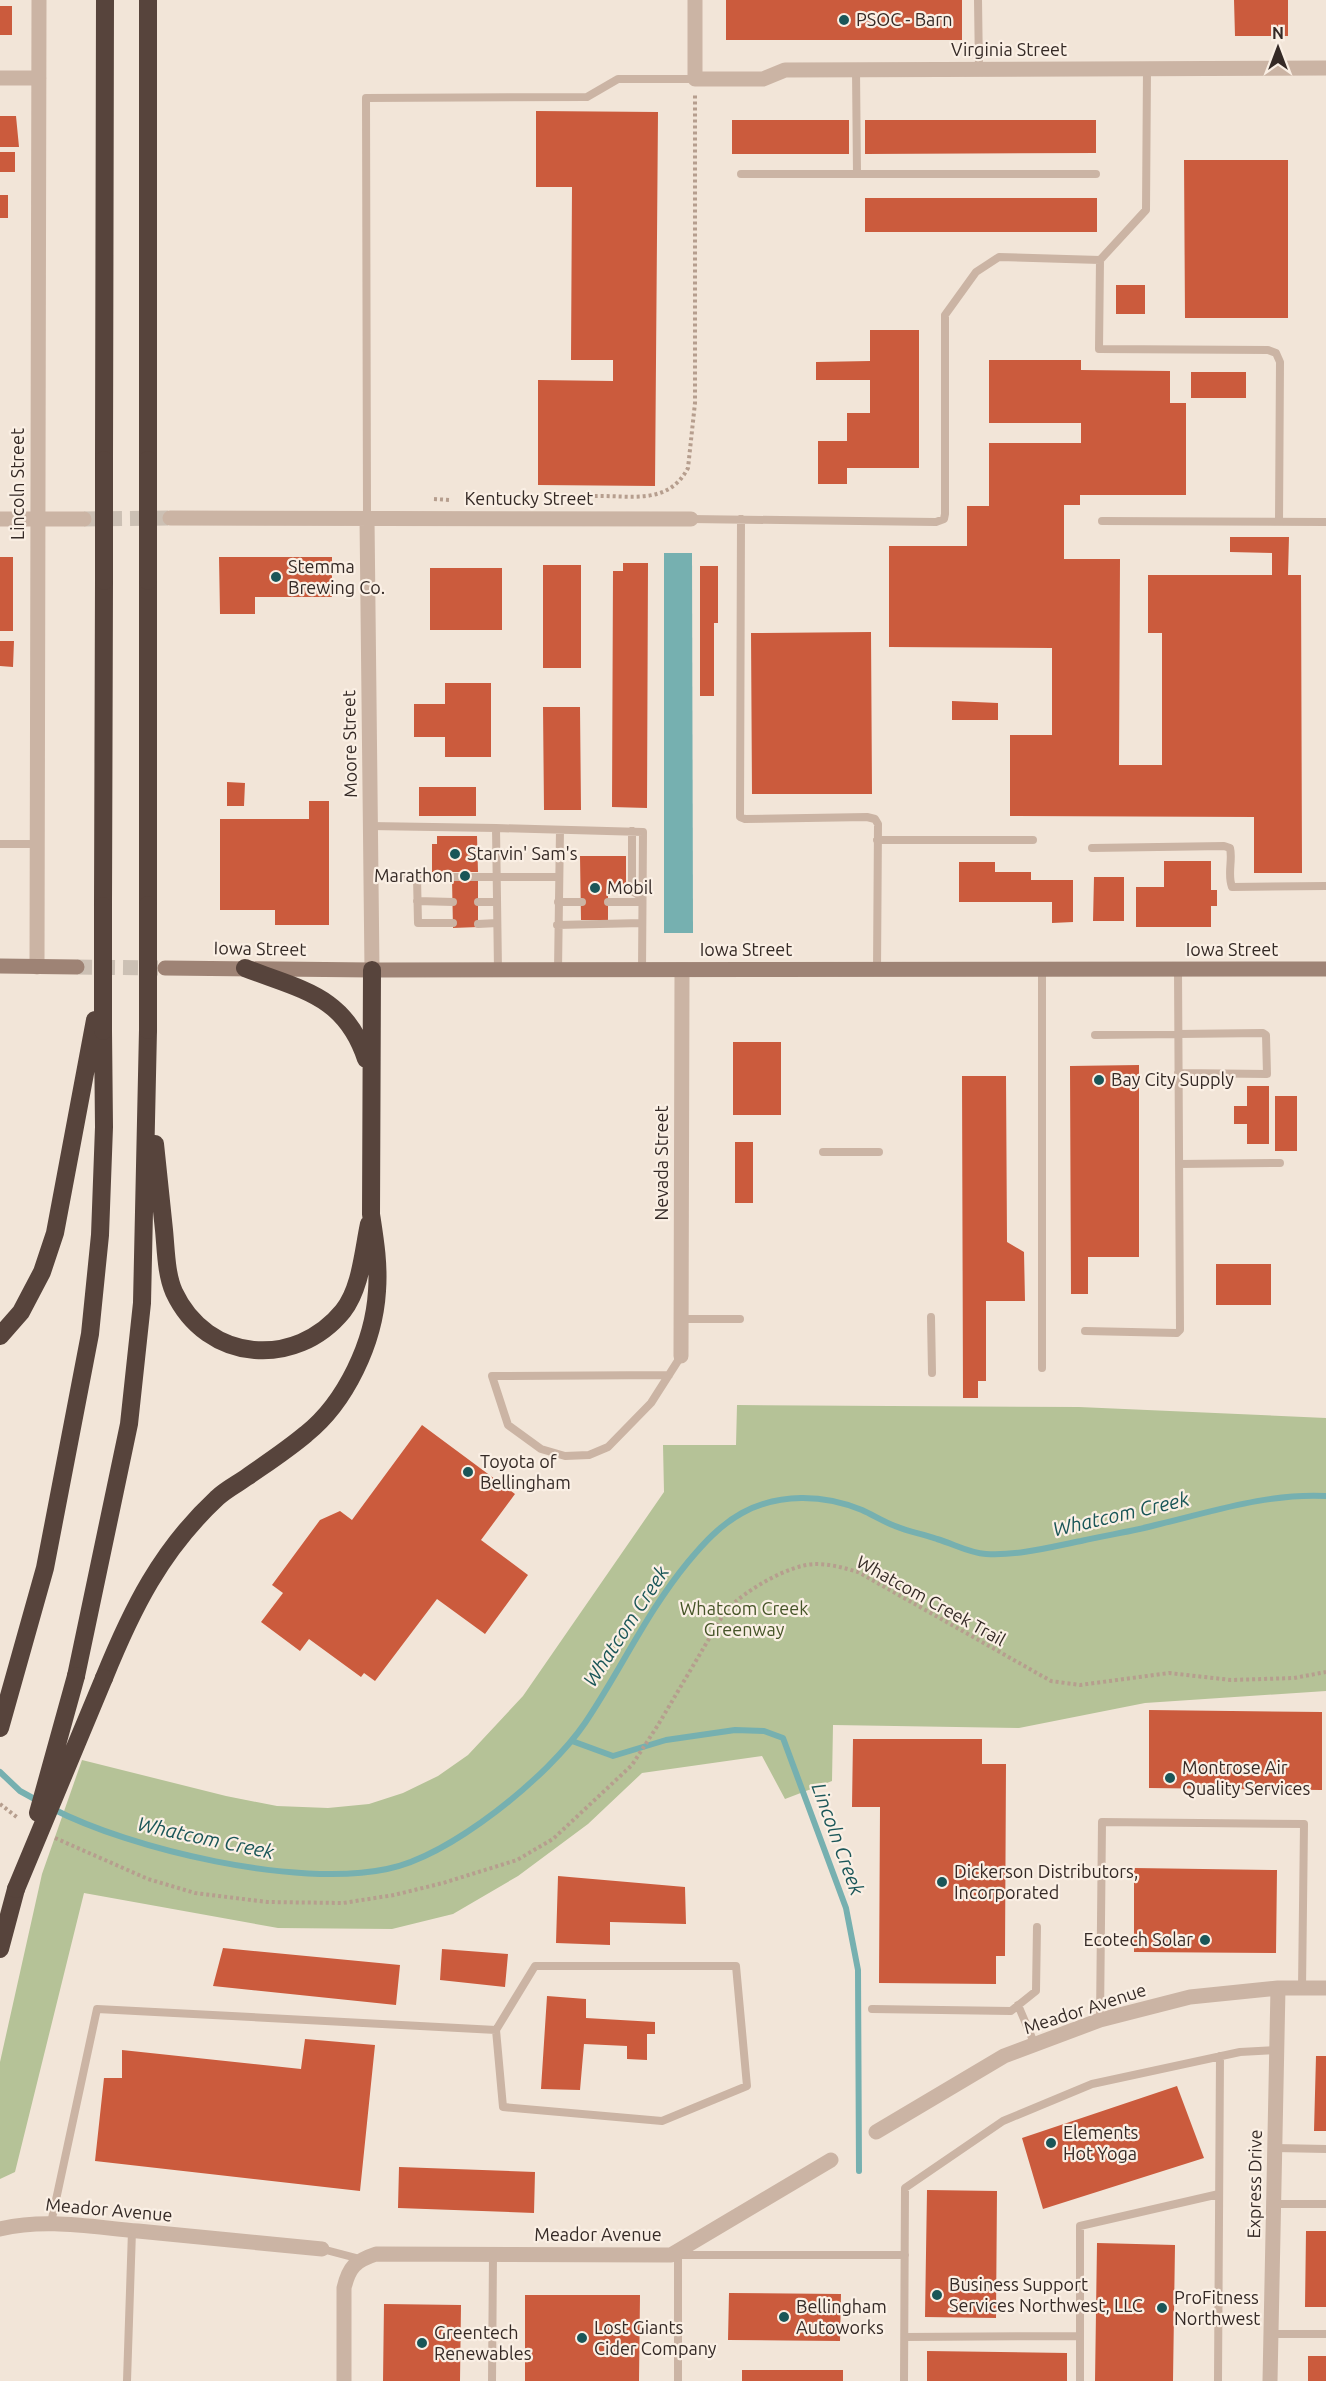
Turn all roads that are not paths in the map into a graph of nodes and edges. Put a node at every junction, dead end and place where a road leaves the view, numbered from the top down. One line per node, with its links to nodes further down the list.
1 (39, 0): 11 (street, Lincoln Street)
2 (105, 0): 67 (highway, bridge)
3 (148, 0): 70 (highway, bridge)
4 (695, 0): 12 (street)
5 (978, 0): 7 (lane)
6 (1326, 68): 8 (street, Virginia Street)
7 (979, 69): 8 (street, Virginia Street); 9 (street, Virginia Street)
8 (1147, 69): 16 (lane)
9 (856, 70): 12 (street, Virginia Street); 14 (lane)
10 (0, 78): 11 (street)
11 (39, 78): 20 (street, Lincoln Street)
12 (695, 79): 18 (lane)
13 (741, 174): 14 (lane)
14 (857, 174): 15 (lane)
15 (1096, 174)
16 (1100, 260): 23 (lane); 25 (lane)
17 (170, 518): 18 (street, Kentucky Street)
18 (367, 518): 22 (street, Kentucky Street); 27 (street, Moore Street)
19 (0, 519): 20 (street)
20 (38, 519): 21 (street); 33 (street, Lincoln Street)
21 (84, 519)
22 (691, 519): 23 (lane)
23 (741, 519): 30 (lane)
24 (1102, 521): 25 (lane)
25 (1279, 522): 26 (lane)
26 (1326, 522)
27 (370, 826): 28 (lane); 35 (street, Moore Street)
28 (496, 828): 29 (lane); 37 (lane)
29 (560, 830): 38 (lane); 40 (lane)
30 (877, 840): 31 (lane); 64 (lane)
31 (1033, 840)
32 (0, 844): 33 (lane)
33 (38, 844): 54 (street, Lincoln Street)
34 (1092, 848): 39 (lane)
35 (371, 877): 36 (lane); 59 (street, Moore Street)
36 (417, 877): 37 (lane); 41 (lane)
37 (497, 877): 38 (lane); 44 (lane)
38 (558, 877): 45 (lane)
39 (1326, 886)
40 (642, 899): 47 (lane); 48 (lane)
41 (417, 901): 42 (lane); 49 (lane)
42 (453, 902)
43 (478, 902): 44 (lane)
44 (497, 902): 51 (lane)
45 (558, 902): 46 (lane); 52 (lane)
46 (582, 902)
47 (608, 902)
48 (642, 923): 52 (lane); 62 (lane)
49 (453, 924)
50 (478, 924): 51 (lane)
51 (497, 924): 60 (lane)
52 (557, 925): 61 (lane)
53 (0, 966): 54 (main road)
54 (37, 967): 55 (main road)
55 (77, 967)
56 (165, 968): 57 (main road, Iowa Street)
57 (245, 968): 59 (main road, Iowa Street); 71 (highway)
58 (1326, 969): 66 (main road, Iowa Street)
59 (372, 970): 60 (main road, Iowa Street); 71 (highway)
60 (498, 970): 61 (main road, Iowa Street)
61 (558, 970): 62 (main road, Iowa Street)
62 (642, 970): 63 (main road, Iowa Street)
63 (682, 970): 64 (main road, Iowa Street); 79 (street, Nevada Street)
64 (877, 970): 65 (main road, Iowa Street)
65 (1042, 970): 66 (main road, Iowa Street); 84 (lane)
66 (1178, 970): 69 (lane)
67 (98, 1030): 82 (highway); 87 (highway)
68 (1095, 1035): 69 (lane)
69 (1178, 1035): 72 (lane); 72 (lane)
70 (147, 1063): 77 (highway); 88 (highway, bridge)
71 (370, 1069): 77 (highway)
72 (1178, 1073): 76 (lane)
73 (823, 1152): 74 (lane)
74 (879, 1152)
75 (1280, 1163): 76 (lane)
76 (1179, 1164): 81 (lane)
77 (371, 1214): 88 (highway, bridge)
78 (932, 1317): 85 (lane)
79 (681, 1319): 80 (lane); 83 (street, Nevada Street)
80 (740, 1319)
81 (1085, 1330)
82 (0, 1336)
83 (681, 1356): 86 (lane)
84 (1042, 1368)
85 (932, 1373)
86 (669, 1375): 86 (lane)
87 (0, 1728)
88 (16, 1889): 90 (highway)
89 (1036, 1927): 94 (lane)
90 (0, 1949)
91 (1278, 1988): 92 (street, Meador Avenue); 96 (street, Meador Avenue); 99 (street, Express Drive)
92 (1302, 1988): 93 (street, Meador Avenue); 96 (lane)
93 (1326, 1988)
94 (1018, 2005): 95 (lane); 98 (lane)
95 (872, 2009)
96 (1100, 2020): 98 (street, Meador Avenue)
97 (496, 2030): 97 (lane); 108 (lane)
98 (1035, 2045): 101 (street, Meador Avenue)
99 (1277, 2050): 100 (lane); 102 (street, Express Drive)
100 (1220, 2056): 105 (lane); 114 (lane)
101 (876, 2132)
102 (1275, 2148): 103 (lane); 106 (street, Express Drive)
103 (1326, 2149)
104 (831, 2160): 113 (street, Meador Avenue)
105 (1219, 2194): 118 (lane); 126 (lane)
106 (1274, 2204): 107 (lane); 116 (street, Express Drive)
107 (1326, 2204)
108 (51, 2223): 109 (street, Meador Avenue); 110 (street, Meador Avenue)
109 (0, 2229)
110 (132, 2231): 111 (street, Meador Avenue); 120 (lane)
111 (322, 2249): 115 (lane)
112 (493, 2254): 113 (street, Meador Avenue); 115 (street, Meador Avenue); 122 (lane)
113 (675, 2255): 114 (lane); 123 (lane)
114 (905, 2255): 119 (lane)
115 (360, 2259): 121 (street)
116 (1271, 2334): 117 (lane); 127 (street, Express Drive)
117 (1326, 2334)
118 (1080, 2336): 119 (lane); 125 (lane)
119 (904, 2337): 124 (lane)
120 (127, 2381)
121 (344, 2381)
122 (492, 2381)
123 (678, 2381)
124 (904, 2381)
125 (1080, 2381)
126 (1218, 2381)
127 (1270, 2381)

